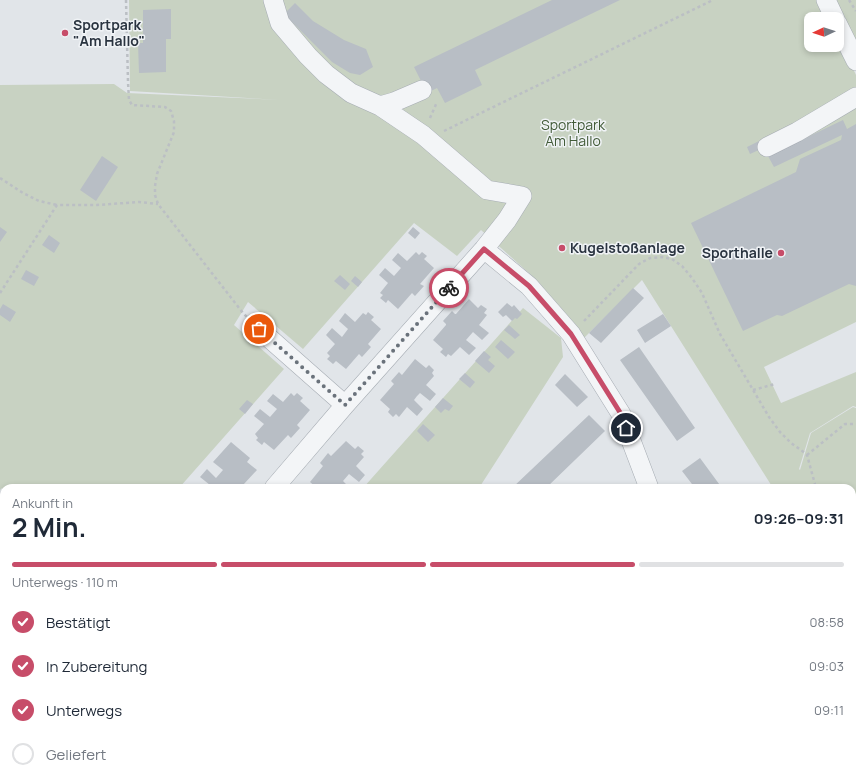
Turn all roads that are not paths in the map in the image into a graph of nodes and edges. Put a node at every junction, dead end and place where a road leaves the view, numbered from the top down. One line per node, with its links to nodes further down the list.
1 (273, 0): 8 (street)
2 (826, 0): 3 (street)
3 (832, 12)
4 (844, 37): 5 (street)
5 (856, 62)
6 (422, 90): 8 (street)
7 (856, 97): 9 (street)
8 (380, 106): 10 (street)
9 (767, 147)
10 (484, 249): 12 (street); 14 (street)
11 (259, 329): 12 (street)
12 (345, 405): 13 (street)
13 (277, 484)
14 (648, 484)

